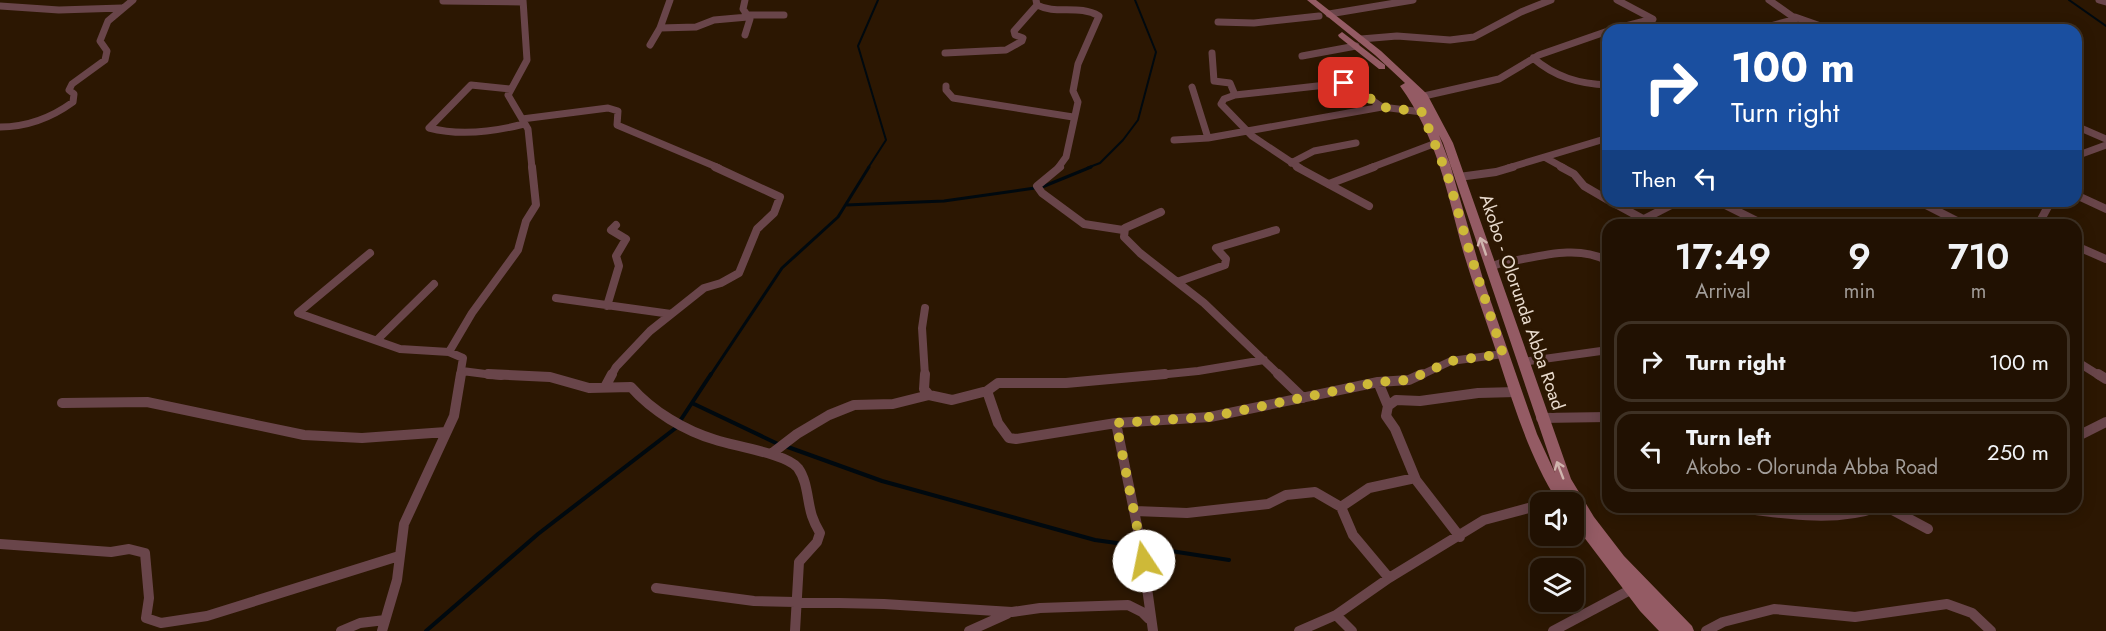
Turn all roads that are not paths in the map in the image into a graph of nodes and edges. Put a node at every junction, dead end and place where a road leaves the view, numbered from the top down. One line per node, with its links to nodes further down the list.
1 (133, 0): 18 (street)
2 (670, 0): 27 (street)
3 (745, 0): 21 (street)
4 (1299, 0): 20 (main road, Akobo - Olorunda Abba Road)
5 (1311, 0): 20 (main road, Akobo - Olorunda Abba Road)
6 (1381, 0): 17 (street)
7 (1413, 0): 17 (street)
8 (1551, 0): 30 (street)
9 (1617, 0): 24 (street)
10 (1769, 0): 22 (street)
11 (2099, 0): 14 (street)
12 (523, 1): 13 (street); 40 (street)
13 (443, 2)
14 (2106, 2)
15 (1037, 3): 33 (street); 45 (street)
16 (0, 6): 18 (street)
17 (1389, 6): 20 (street)
18 (122, 8): 47 (street)
19 (784, 15): 21 (street)
20 (1324, 15): 23 (street); 30 (main road, Akobo - Olorunda Abba Road)
21 (747, 16): 27 (street); 29 (street)
22 (1795, 17): 25 (street); 26 (street)
23 (1218, 22)
24 (1629, 24)
25 (1779, 24)
26 (1815, 24)
27 (660, 28): 31 (street)
28 (1602, 33): 36 (street)
29 (746, 35)
30 (1358, 43): 34 (main road, Akobo - Olorunda Abba Road); 35 (street)
31 (650, 45)
32 (1212, 52): 41 (street)
33 (945, 53)
34 (1372, 54): 42 (main road, Akobo - Olorunda Abba Road); 44 (main road, Akobo - Olorunda Abba Road)
35 (1302, 56)
36 (1533, 58): 37 (street); 42 (street)
37 (1602, 84)
38 (946, 86): 45 (street)
39 (1192, 87): 50 (street)
40 (511, 88): 46 (street); 46 (street)
41 (1235, 95): 43 (street); 49 (street)
42 (1424, 96): 59 (main road, Akobo - Olorunda Abba Road)
43 (1382, 107): 44 (street); 49 (street)
44 (1422, 112): 53 (main road, Akobo - Olorunda Abba Road)
45 (1073, 117): 74 (street)
46 (523, 121): 86 (street); 89 (street)
47 (0, 127)
48 (2082, 130): 55 (street)
49 (1246, 131): 50 (street); 58 (street)
50 (1208, 138): 51 (street)
51 (1174, 140)
52 (1602, 141): 57 (street)
53 (1436, 142): 60 (street); 90 (main road, Akobo - Olorunda Abba Road)
54 (1356, 144): 58 (street)
55 (2105, 144): 56 (street)
56 (2082, 154)
57 (1546, 158): 59 (street); 61 (street)
58 (1291, 163): 60 (street)
59 (1459, 177): 80 (main road, Akobo - Olorunda Abba Road, one-way to 59)
60 (1329, 184): 63 (street)
61 (1602, 196)
62 (2082, 198): 68 (street)
63 (1369, 206)
64 (1622, 207): 70 (street)
65 (1668, 207): 70 (street)
66 (1729, 207): 71 (street)
67 (1930, 207): 72 (street)
68 (2106, 209)
69 (1161, 212): 74 (street)
70 (1644, 219)
71 (1753, 219)
72 (1953, 219)
73 (616, 225): 84 (street)
74 (1123, 230): 81 (street)
75 (1276, 230): 81 (street)
76 (2082, 249): 79 (street)
77 (370, 253): 87 (street)
78 (1602, 258): 80 (street)
79 (2106, 259)
80 (1490, 267): 92 (main road, Akobo - Olorunda Abba Road)
81 (1177, 282): 91 (street)
82 (434, 284): 87 (street)
83 (556, 298): 84 (street)
84 (607, 306): 86 (street)
85 (925, 308): 100 (street)
86 (670, 314): 97 (street)
87 (378, 339): 89 (street)
88 (1602, 351): 92 (street)
89 (449, 352): 94 (street)
90 (1503, 354): 96 (street); 99 (main road, Akobo - Olorunda Abba Road)
91 (1263, 360): 98 (street); 101 (street)
92 (1522, 362): 104 (main road, Akobo - Olorunda Abba Road)
93 (2082, 365): 95 (street)
94 (462, 371): 97 (street); 108 (street)
95 (2106, 379)
96 (1378, 382): 101 (street); 103 (street)
97 (605, 387): 110 (street)
98 (987, 390): 100 (street); 107 (street)
99 (1516, 392): 103 (street); 112 (main road, Akobo - Olorunda Abba Road)
100 (929, 395): 110 (street)
101 (1303, 398): 107 (street)
102 (62, 403): 108 (street)
103 (1388, 406): 111 (street)
104 (1541, 418): 105 (street); 139 (main road, Akobo - Olorunda Abba Road, one-way to 104)
105 (1602, 418)
106 (2106, 422): 109 (street)
107 (1116, 423): 115 (street)
108 (446, 432): 123 (street)
109 (2082, 434)
110 (771, 454): 127 (street)
111 (1415, 478): 113 (street); 121 (street)
112 (1559, 492)
113 (1341, 507): 115 (street); 124 (street)
114 (1530, 508): 121 (street)
115 (1135, 511): 130 (street)
116 (1817, 513): 117 (street)
117 (1859, 513)
118 (1898, 513): 120 (street)
119 (1584, 527): 126 (main road)
120 (1928, 530)
121 (1460, 537): 124 (street)
122 (0, 544): 123 (street)
123 (399, 556): 131 (street)
124 (1389, 578): 129 (street)
125 (656, 588): 127 (street)
126 (1632, 589): 137 (street); 138 (main road)
127 (798, 601): 128 (street); 133 (street)
128 (1012, 612): 130 (street); 134 (street)
129 (1336, 615): 135 (street); 136 (street)
130 (1151, 625)
131 (383, 626): 132 (street)
132 (341, 631)
133 (795, 631)
134 (969, 631)
135 (1299, 631)
136 (1352, 631)
137 (1553, 631)
138 (1669, 631)
139 (1686, 631)
140 (1706, 631): 141 (street)
141 (1991, 631)

